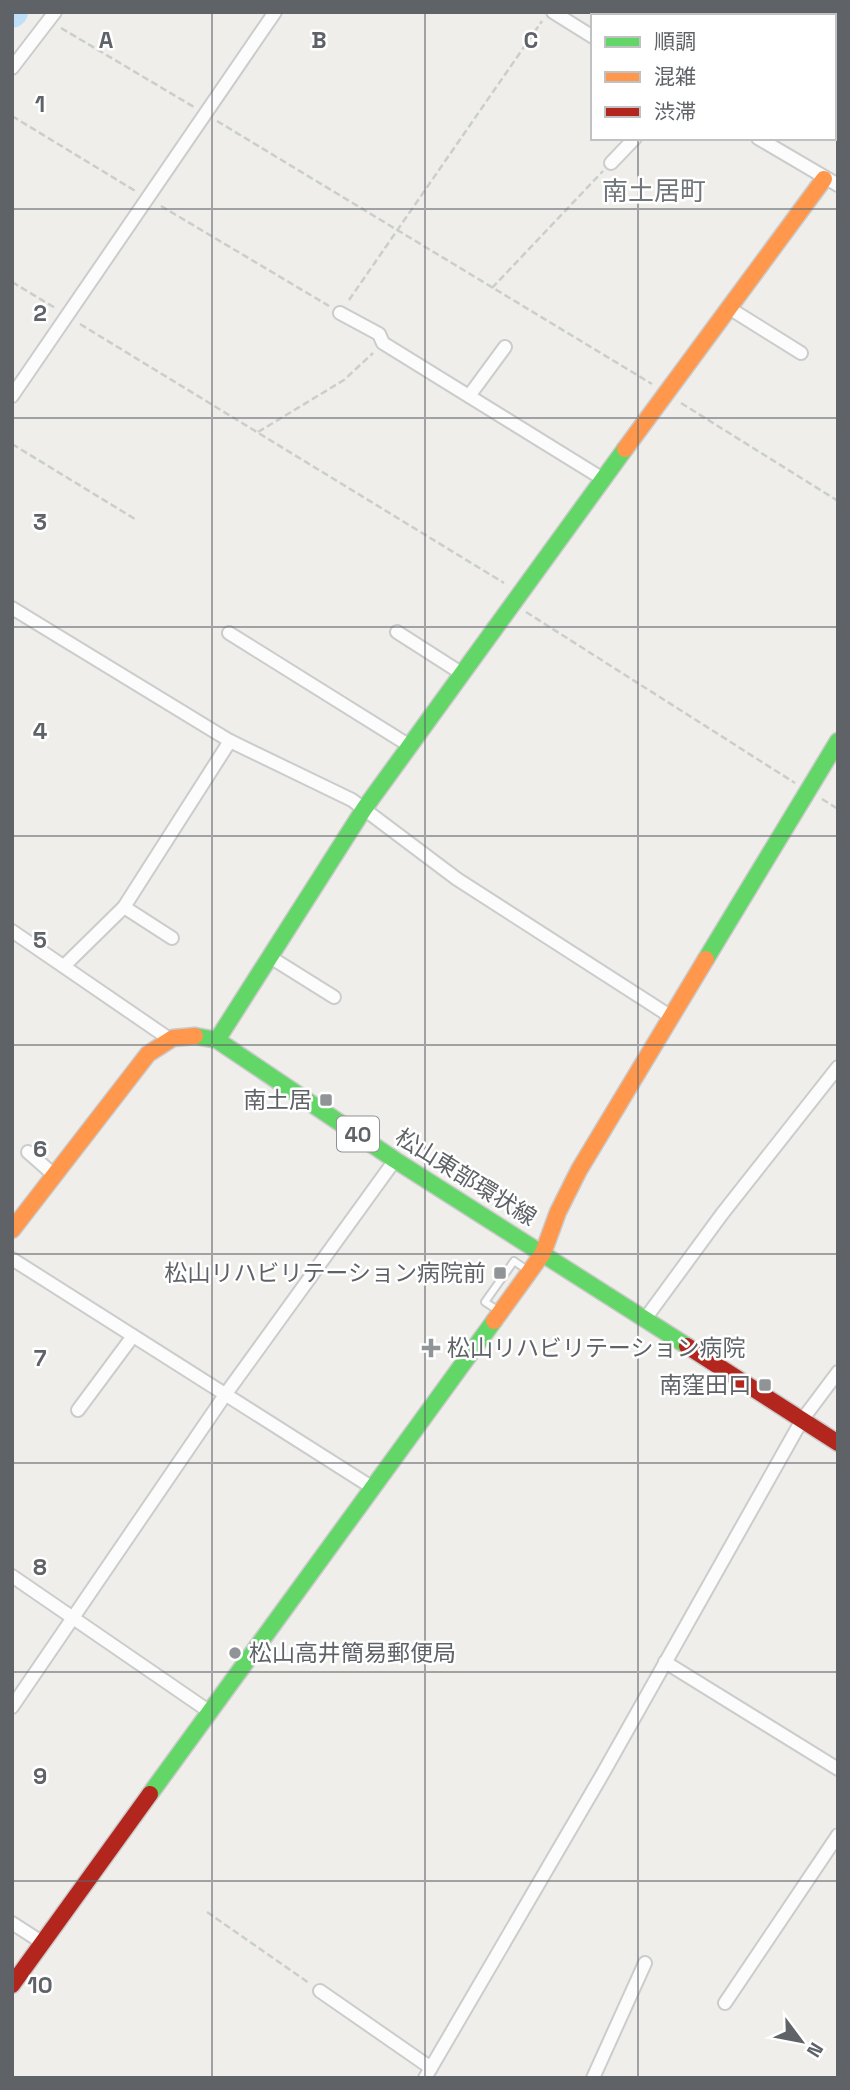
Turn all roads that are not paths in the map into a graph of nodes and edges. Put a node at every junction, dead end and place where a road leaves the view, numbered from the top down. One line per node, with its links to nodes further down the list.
1 (275, 12): 14 (street)
2 (550, 12): 4 (street)
3 (52, 17): 5 (street)
4 (591, 36)
5 (12, 68)
6 (633, 140): 8 (street)
7 (761, 140): 9 (street)
8 (611, 163)
9 (831, 182): 10 (street)
10 (729, 308): 13 (street); 16 (street)
11 (340, 313): 15 (street)
12 (505, 347): 15 (street)
13 (801, 353)
14 (12, 396)
15 (469, 396): 16 (street)
16 (603, 480): 20 (street)
17 (12, 608): 21 (street)
18 (397, 632): 20 (street)
19 (229, 633): 23 (street)
20 (461, 673): 23 (street)
21 (230, 741): 24 (street); 25 (street)
22 (838, 741): 31 (street)
23 (410, 746): 24 (street)
24 (364, 809): 28 (street); 31 (street)
25 (124, 907): 27 (street); 29 (street)
26 (12, 931): 29 (street)
27 (172, 938)
28 (270, 957): 30 (street); 33 (street)
29 (64, 966): 32 (street)
30 (334, 997)
31 (670, 1016): 39 (street)
32 (168, 1038): 33 (street, 松山東部環状線 / 40); 37 (street)
33 (217, 1040): 36 (street, 松山東部環状線 / 40)
34 (838, 1067): 41 (street)
35 (28, 1152): 37 (street)
36 (395, 1160): 39 (street, 松山東部環状線 / 40); 44 (street)
37 (54, 1175): 38 (street)
38 (12, 1230)
39 (543, 1253): 41 (street, 松山東部環状線 / 40); 48 (street)
40 (12, 1259): 42 (street)
41 (645, 1319): 46 (street, 松山東部環状線 / 40)
42 (133, 1336): 44 (street); 45 (street)
43 (838, 1372): 46 (street)
44 (225, 1395): 48 (street); 50 (street)
45 (78, 1410)
46 (802, 1420): 47 (street, 松山東部環状線 / 40); 51 (street)
47 (838, 1443)
48 (373, 1488): 53 (street)
49 (12, 1576): 50 (street)
50 (75, 1619): 52 (street); 53 (street)
51 (665, 1662): 54 (street); 62 (street)
52 (12, 1707)
53 (210, 1712): 57 (street)
54 (838, 1769)
55 (838, 1835): 61 (street)
56 (12, 1923): 57 (street)
57 (43, 1942): 59 (street)
58 (645, 1963): 63 (street)
59 (12, 1985)
60 (320, 1991): 62 (street)
61 (725, 2003)
62 (428, 2075)
63 (593, 2078)

